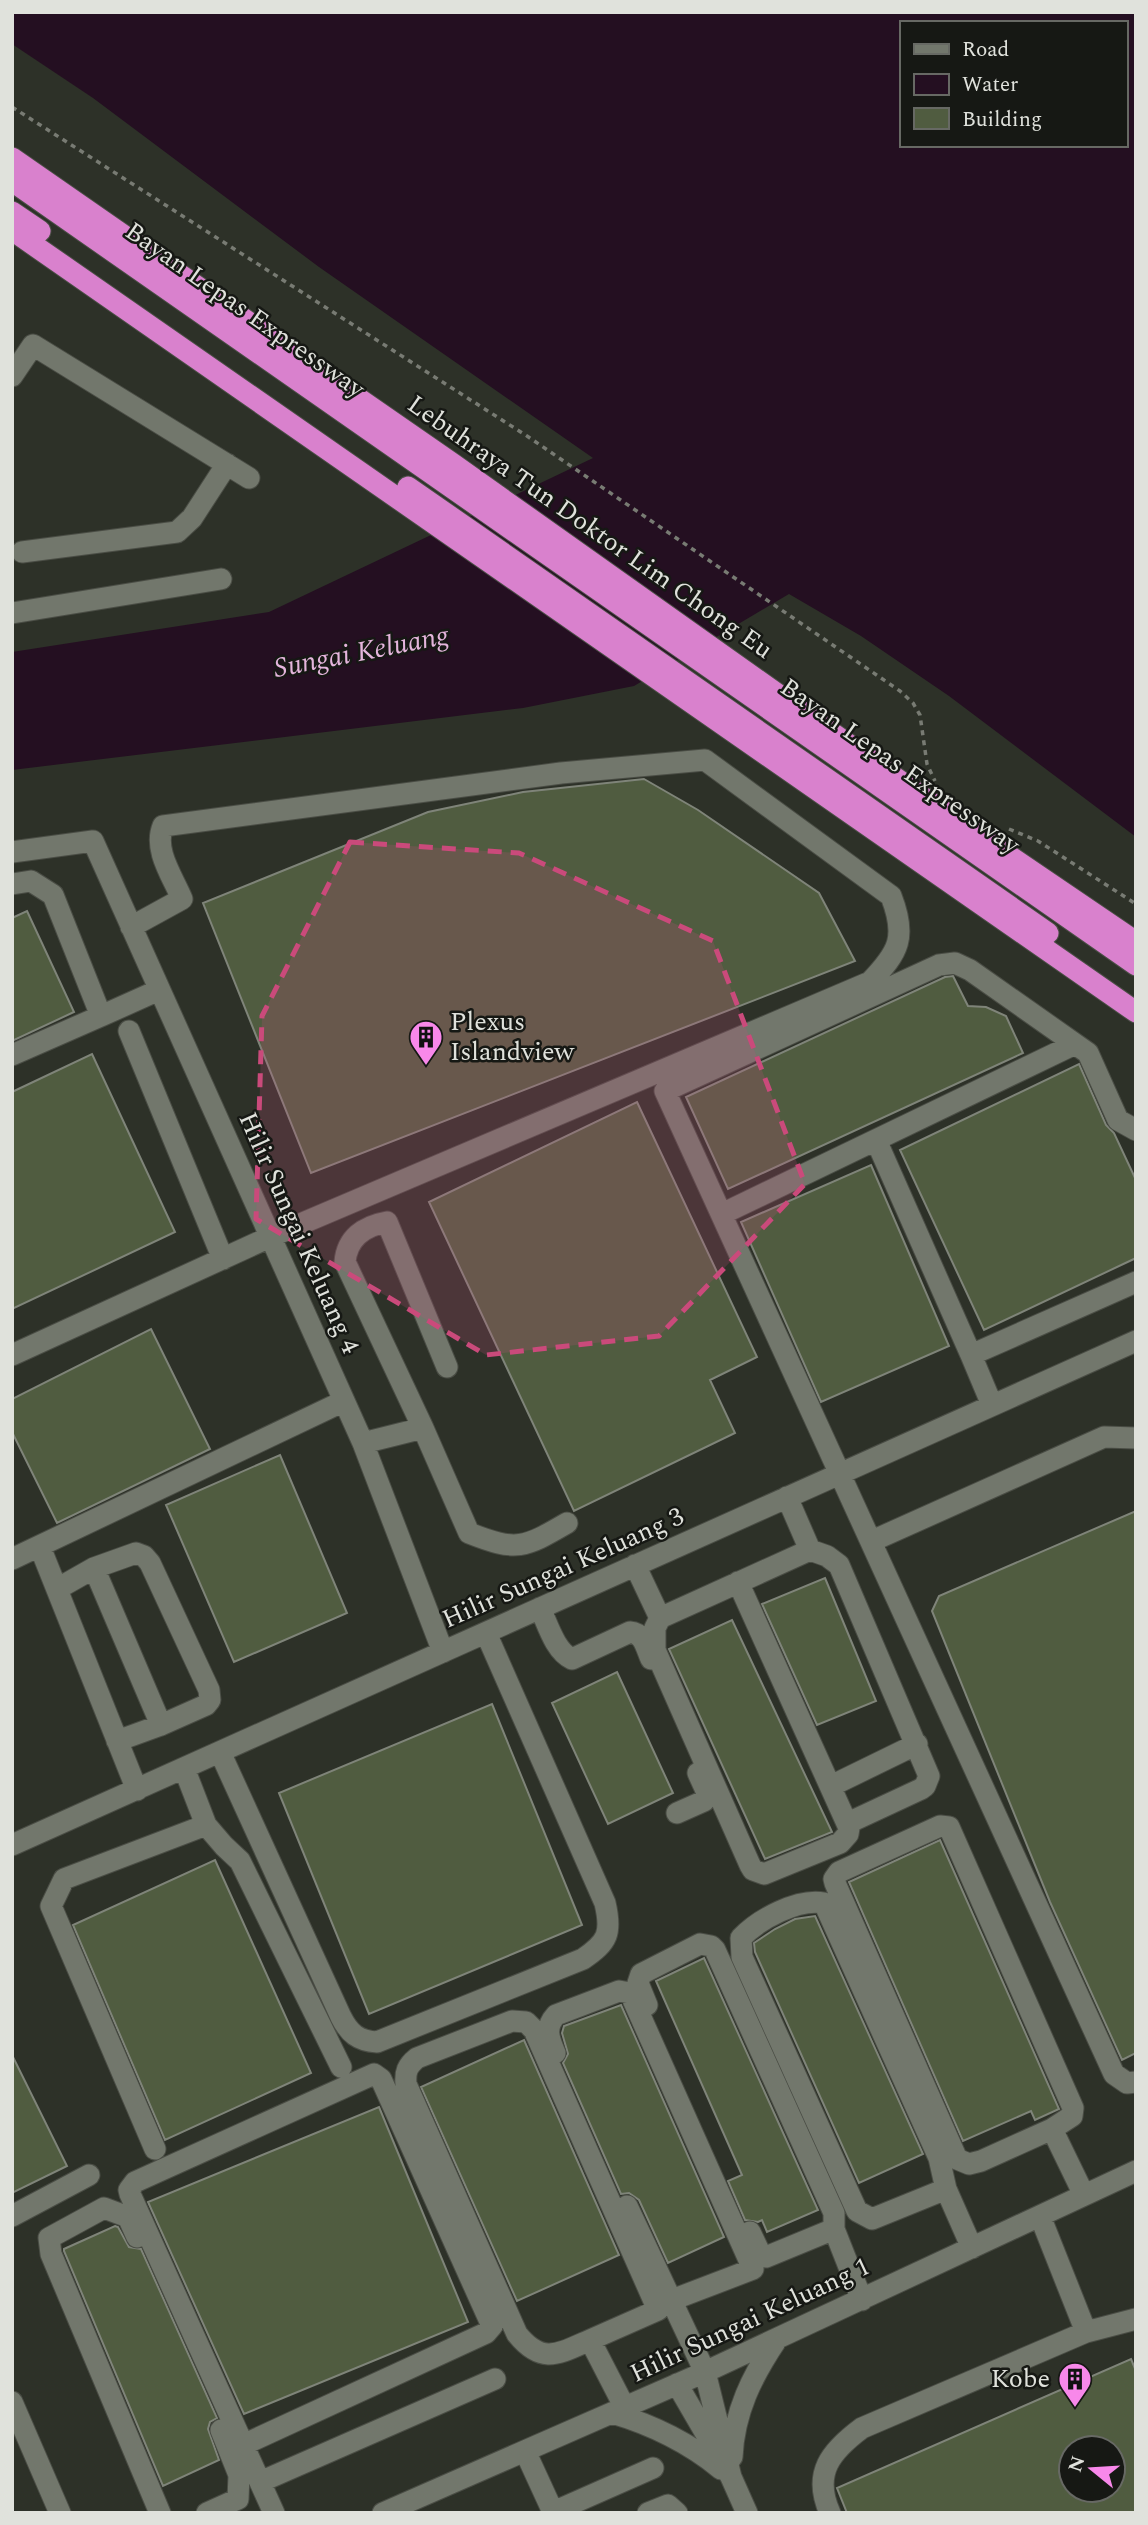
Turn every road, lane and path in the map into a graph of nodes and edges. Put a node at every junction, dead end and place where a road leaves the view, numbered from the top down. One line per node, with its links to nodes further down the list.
1 (12, 107): 12 (path)
2 (12, 158): 18 (highway, Lebuhraya Tun Doktor Lim Chong Eu)
3 (12, 181): 19 (highway, Bayan Lepas Expressway)
4 (12, 212): 21 (highway, Bayan Lepas Expressway)
5 (12, 230): 22 (highway)
6 (12, 376): 7 (street)
7 (227, 464): 8 (street); 9 (street)
8 (249, 478)
9 (22, 552)
10 (221, 579): 11 (street)
11 (12, 612)
12 (935, 781)
13 (1009, 830): 16 (path)
14 (12, 852): 17 (street, Hilir Sungai Keluang 4)
15 (12, 884): 23 (street)
16 (1136, 904)
17 (131, 927): 20 (street, Hilir Sungai Keluang 4); 30 (street)
18 (1136, 942)
19 (1136, 965)
20 (159, 990): 23 (street); 30 (street, Hilir Sungai Keluang 4)
21 (1136, 995)
22 (1136, 1012)
23 (101, 1016): 26 (street)
24 (129, 1031): 31 (street)
25 (1076, 1044): 27 (street); 28 (street); 29 (street)
26 (12, 1055)
27 (1136, 1130)
28 (876, 1140): 29 (street); 35 (street)
29 (722, 1214): 42 (street)
30 (270, 1237): 31 (street); 37 (street, Hilir Sungai Keluang 4)
31 (223, 1259): 34 (street)
32 (1136, 1282): 35 (street)
33 (1136, 1341): 38 (street, Hilir Sungai Keluang 3)
34 (12, 1355)
35 (971, 1355): 38 (street)
36 (447, 1367): 39 (street)
37 (344, 1401): 41 (street, Hilir Sungai Keluang 4); 46 (street)
38 (992, 1405): 42 (street, Hilir Sungai Keluang 3)
39 (423, 1428): 41 (street); 44 (street)
40 (1136, 1438): 45 (street)
41 (363, 1443): 56 (street, Hilir Sungai Keluang 4)
42 (841, 1473): 43 (street, Hilir Sungai Keluang 3); 45 (street)
43 (787, 1497): 47 (street); 49 (street, Hilir Sungai Keluang 3)
44 (567, 1523)
45 (872, 1541): 69 (street)
46 (40, 1546): 48 (street); 52 (street)
47 (810, 1550): 51 (street); 59 (street)
48 (12, 1559)
49 (635, 1565): 53 (street, Hilir Sungai Keluang 3); 54 (street)
50 (94, 1568): 52 (street); 57 (street); 57 (street)
51 (738, 1582): 54 (street); 62 (street)
52 (57, 1590): 58 (street)
53 (540, 1608): 55 (street, Hilir Sungai Keluang 3); 64 (street)
54 (660, 1618): 65 (street)
55 (486, 1633): 56 (street, Hilir Sungai Keluang 3); 60 (street)
56 (443, 1652): 60 (street, Hilir Sungai Keluang 3)
57 (160, 1725): 58 (street)
58 (117, 1741): 63 (street)
59 (917, 1744): 62 (street); 65 (street)
60 (220, 1752): 61 (street, Hilir Sungai Keluang 3)
61 (184, 1768): 63 (street, Hilir Sungai Keluang 3); 66 (street)
62 (831, 1786): 65 (street)
63 (136, 1790): 67 (street, Hilir Sungai Keluang 3)
64 (677, 1812)
65 (848, 1823)
66 (206, 1825): 68 (street); 71 (street)
67 (12, 1845)
68 (341, 2067)
69 (1136, 2082)
70 (1052, 2129): 70 (street); 75 (street)
71 (155, 2149)
72 (1136, 2171): 75 (street, Hilir Sungai Keluang 1)
73 (89, 2175): 76 (street)
74 (946, 2189): 74 (street); 79 (street)
75 (1084, 2195): 77 (street, Hilir Sungai Keluang 1)
76 (12, 2216)
77 (1040, 2216): 79 (street, Hilir Sungai Keluang 1); 83 (street)
78 (834, 2229): 78 (street); 80 (street)
79 (972, 2248): 80 (street, Hilir Sungai Keluang 1)
80 (862, 2300): 84 (street, Hilir Sungai Keluang 1)
81 (672, 2301): 81 (street); 86 (street)
82 (1136, 2319): 83 (street)
83 (1086, 2332): 105 (street)
84 (778, 2339): 86 (street, Hilir Sungai Keluang 1); 94 (street)
85 (590, 2340): 85 (street); 90 (street)
86 (705, 2372): 88 (street, Hilir Sungai Keluang 1); 94 (street)
87 (495, 2379): 95 (street)
88 (677, 2385): 90 (street, Hilir Sungai Keluang 1); 94 (street)
89 (12, 2402): 97 (street)
90 (619, 2411): 92 (street, Hilir Sungai Keluang 1); 94 (street)
91 (243, 2445): 91 (street); 95 (street)
92 (525, 2451): 96 (street); 101 (street, Hilir Sungai Keluang 1)
93 (653, 2468): 96 (street)
94 (731, 2477): 104 (street)
95 (260, 2482): 100 (street)
96 (552, 2512)
97 (60, 2513)
98 (160, 2513): 99 (street)
99 (207, 2513)
100 (274, 2513)
101 (383, 2513)
102 (648, 2513): 103 (street)
103 (677, 2513)
104 (747, 2513)
105 (830, 2513)

